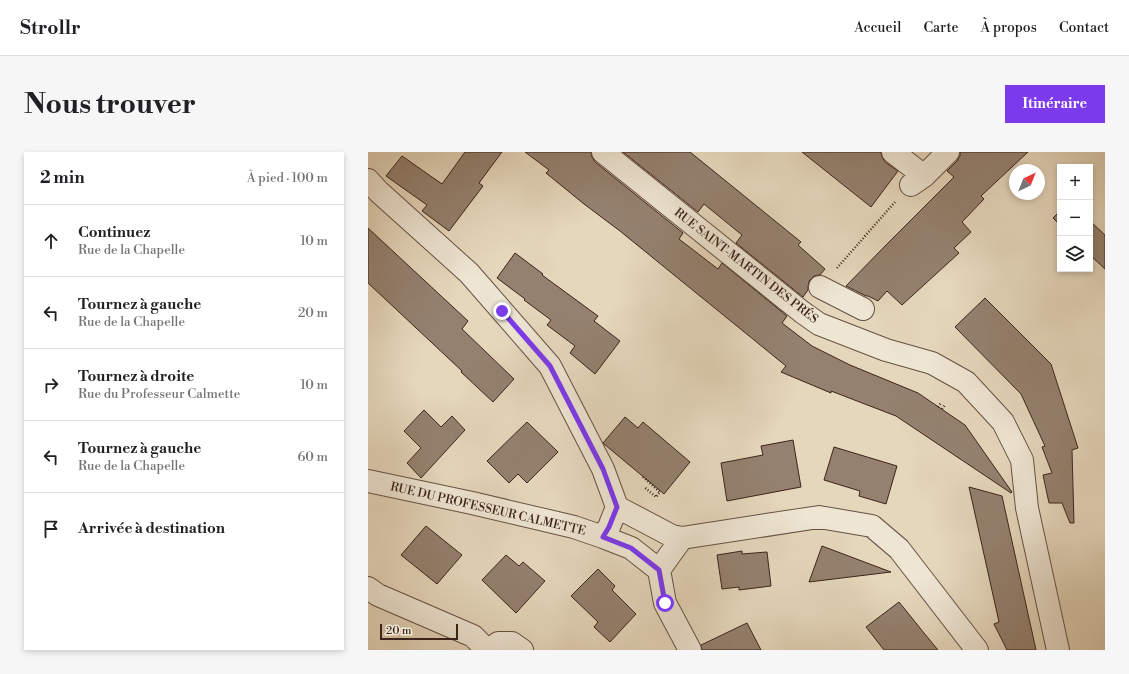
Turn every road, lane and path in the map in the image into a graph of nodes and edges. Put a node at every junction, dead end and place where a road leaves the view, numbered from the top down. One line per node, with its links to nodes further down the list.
1 (603, 152): 26 (street, RUE SAINT-MARTIN DES PRÉS)
2 (893, 152): 5 (street)
3 (948, 152): 5 (street)
4 (368, 180): 16 (street)
5 (911, 187): 6 (path)
6 (836, 269)
7 (820, 287): 8 (street)
8 (863, 309)
9 (941, 403): 11 (path)
10 (945, 405): 12 (path)
11 (938, 407)
12 (942, 409)
13 (643, 477): 15 (path)
14 (368, 481): 17 (street, RUE DU PROFESSEUR CALMETTE)
15 (644, 487)
16 (617, 507): 17 (street); 18 (street)
17 (603, 537): 19 (street, RUE DU PROFESSEUR CALMETTE)
18 (682, 538): 19 (street); 25 (street)
19 (659, 570): 24 (street)
20 (368, 588): 21 (street)
21 (487, 650)
22 (490, 650): 23 (street)
23 (522, 650)
24 (690, 650)
25 (977, 650)
26 (1058, 650)

